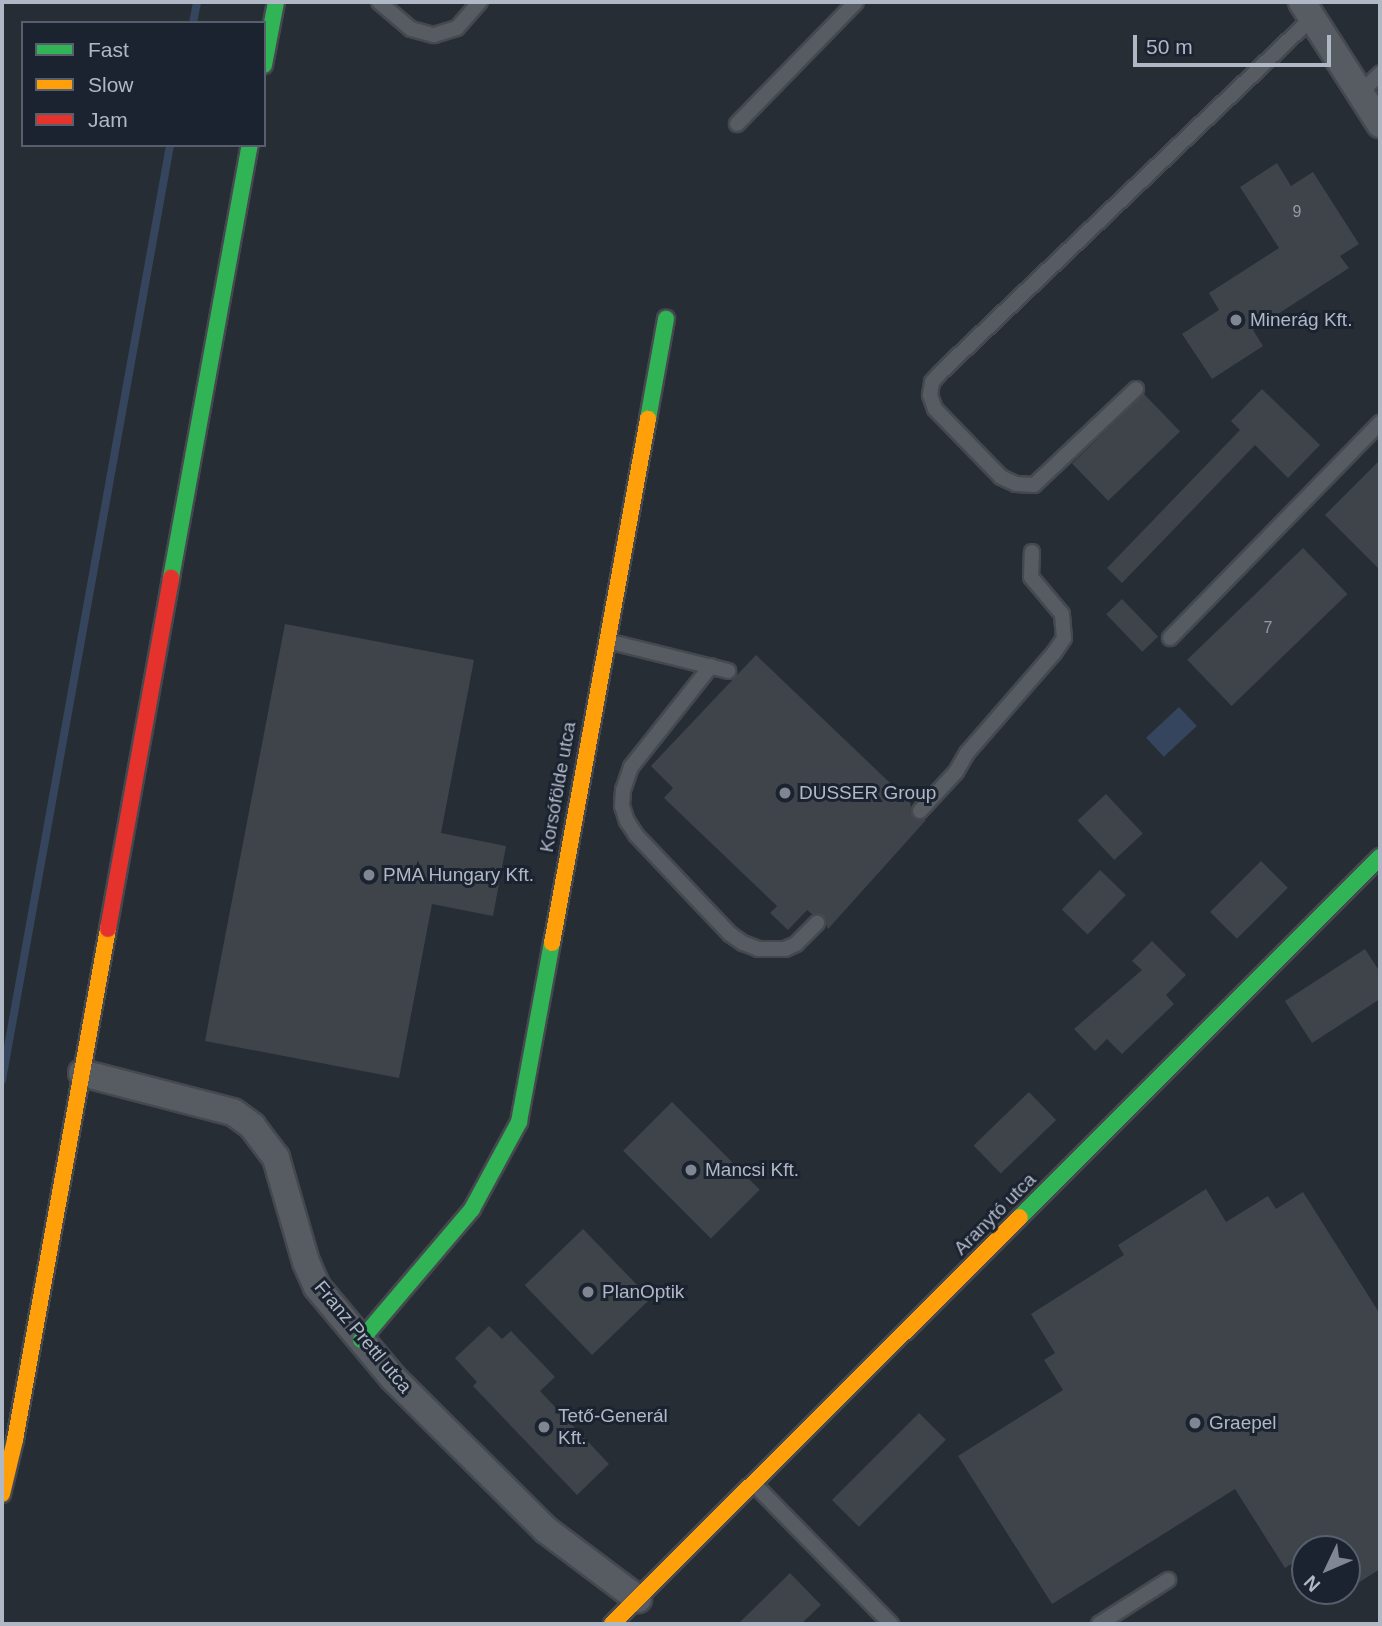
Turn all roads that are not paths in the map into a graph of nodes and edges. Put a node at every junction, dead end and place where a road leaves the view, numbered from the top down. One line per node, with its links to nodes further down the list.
1 (276, 2): 6 (street)
2 (379, 2): 3 (lane)
3 (480, 2)
4 (856, 2): 9 (lane)
5 (1307, 10): 8 (street); 13 (lane)
6 (266, 54)
7 (1380, 74): 8 (lane)
8 (1360, 93): 10 (street)
9 (737, 124)
10 (1380, 124)
11 (250, 147): 23 (street)
12 (666, 319): 17 (street, Korsófölde utca)
13 (1136, 389)
14 (1380, 423): 16 (lane)
15 (1032, 552): 20 (lane)
16 (1170, 638)
17 (606, 641): 18 (lane); 24 (street, Korsófölde utca)
18 (711, 666): 19 (lane); 22 (lane)
19 (728, 671)
20 (920, 811)
21 (1380, 857): 25 (street, Aranytó utca)
22 (817, 923)
23 (82, 1073): 24 (street, Franz Prettl utca); 26 (street)
24 (361, 1340): 28 (street, Franz Prettl utca)
25 (754, 1484): 28 (street, Aranytó utca); 30 (lane)
26 (2, 1494)
27 (1168, 1580): 31 (lane)
28 (638, 1599): 29 (street, Aranytó utca)
29 (612, 1624)
30 (891, 1624)
31 (1099, 1624)

